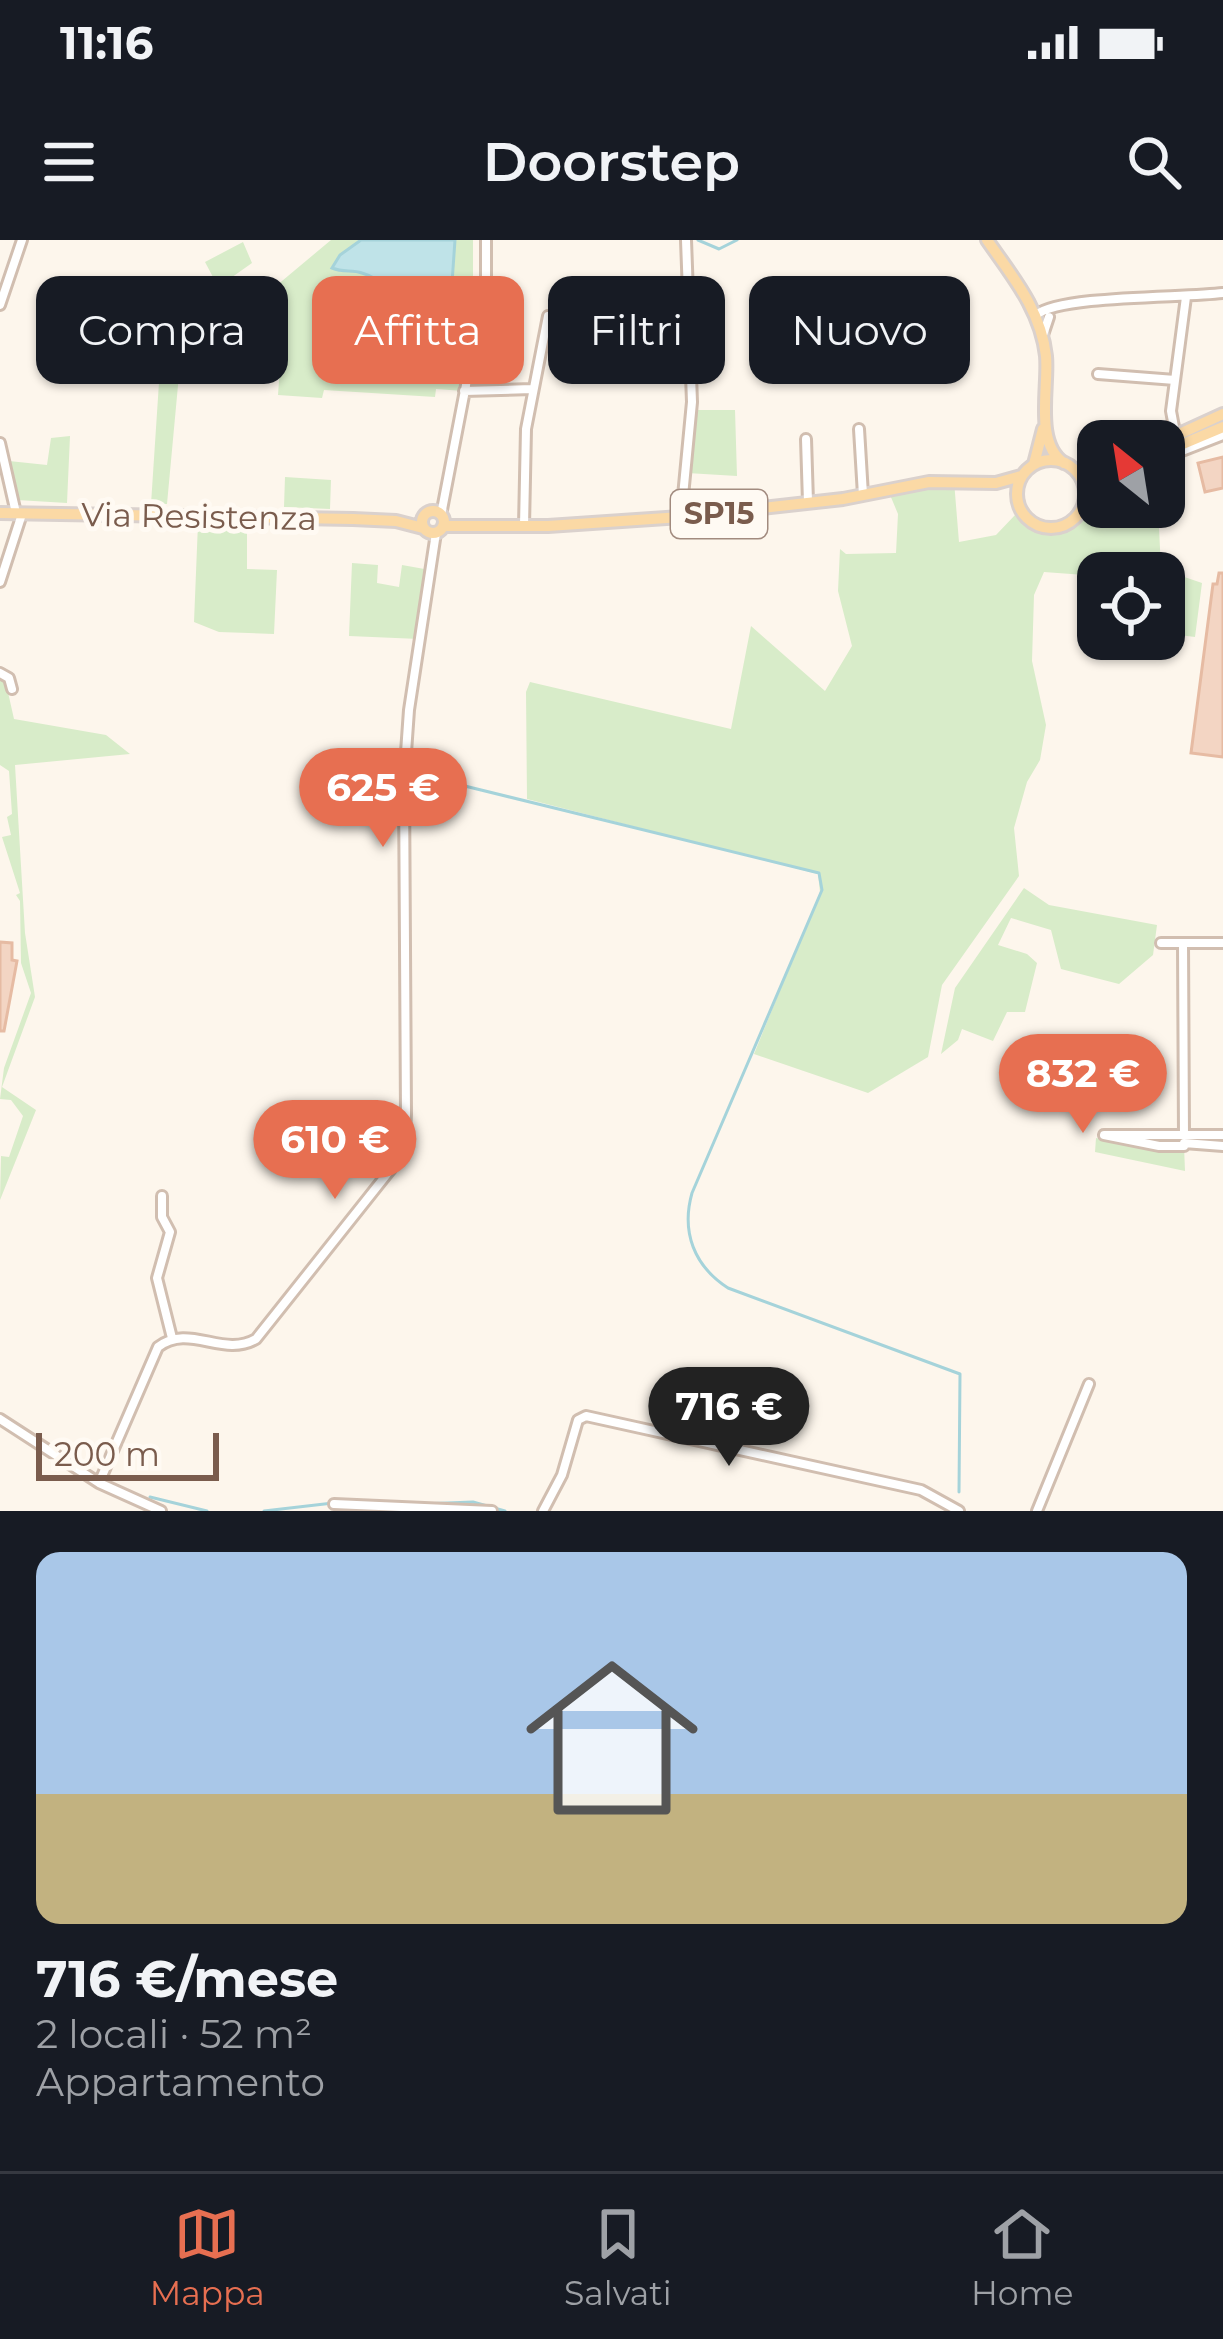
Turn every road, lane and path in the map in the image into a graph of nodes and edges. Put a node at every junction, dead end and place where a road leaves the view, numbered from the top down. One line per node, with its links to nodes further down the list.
1 (22, 240): 7 (street)
2 (486, 240): 13 (street)
3 (686, 240): 33 (street)
4 (987, 240): 8 (main road)
5 (1223, 293): 6 (street)
6 (1186, 297): 8 (street); 11 (street)
7 (0, 305)
8 (1042, 315): 14 (main road)
9 (548, 316): 12 (street)
10 (1098, 374): 11 (street)
11 (1174, 380): 16 (street)
12 (532, 389): 13 (street); 35 (street)
13 (464, 391): 34 (street)
14 (1046, 407): 23 (main road); 24 (main road)
15 (1223, 414): 18 (main road)
16 (1174, 420)
17 (859, 429): 28 (street)
18 (1185, 431)
19 (1223, 431): 22 (main road)
20 (806, 439): 30 (street)
21 (0, 443): 32 (street)
22 (1185, 446)
23 (1064, 463): 24 (main road); 25 (main road)
24 (1034, 464): 26 (main road)
25 (1077, 473)
26 (1021, 476): 27 (main road, SP15); 29 (main road)
27 (981, 483): 28 (main road, SP15); 29 (main road, SP15)
28 (863, 495): 30 (main road, SP15)
29 (1017, 501): 31 (main road, SP15)
30 (808, 502): 33 (main road, SP15)
31 (1077, 511)
32 (10, 513): 34 (main road, Via Resistenza / SP15); 36 (street)
33 (681, 517): 35 (main road, SP15)
34 (437, 523): 35 (main road, SP15); 47 (street)
35 (524, 526)
36 (0, 582)
37 (0, 673): 38 (street)
38 (12, 689)
39 (1161, 943): 40 (street)
40 (1183, 943): 41 (street); 44 (street)
41 (1223, 943)
42 (1102, 1135): 44 (street)
43 (1223, 1135): 44 (street)
44 (1184, 1141): 45 (street)
45 (1223, 1146)
46 (162, 1196): 47 (street)
47 (172, 1337): 50 (street)
48 (1088, 1384): 57 (street)
49 (0, 1419): 50 (street)
50 (99, 1483): 53 (street)
51 (334, 1504): 52 (street)
52 (466, 1509): 54 (street)
53 (161, 1511)
54 (491, 1511)
55 (543, 1511): 56 (street)
56 (959, 1511)
57 (1037, 1511)

